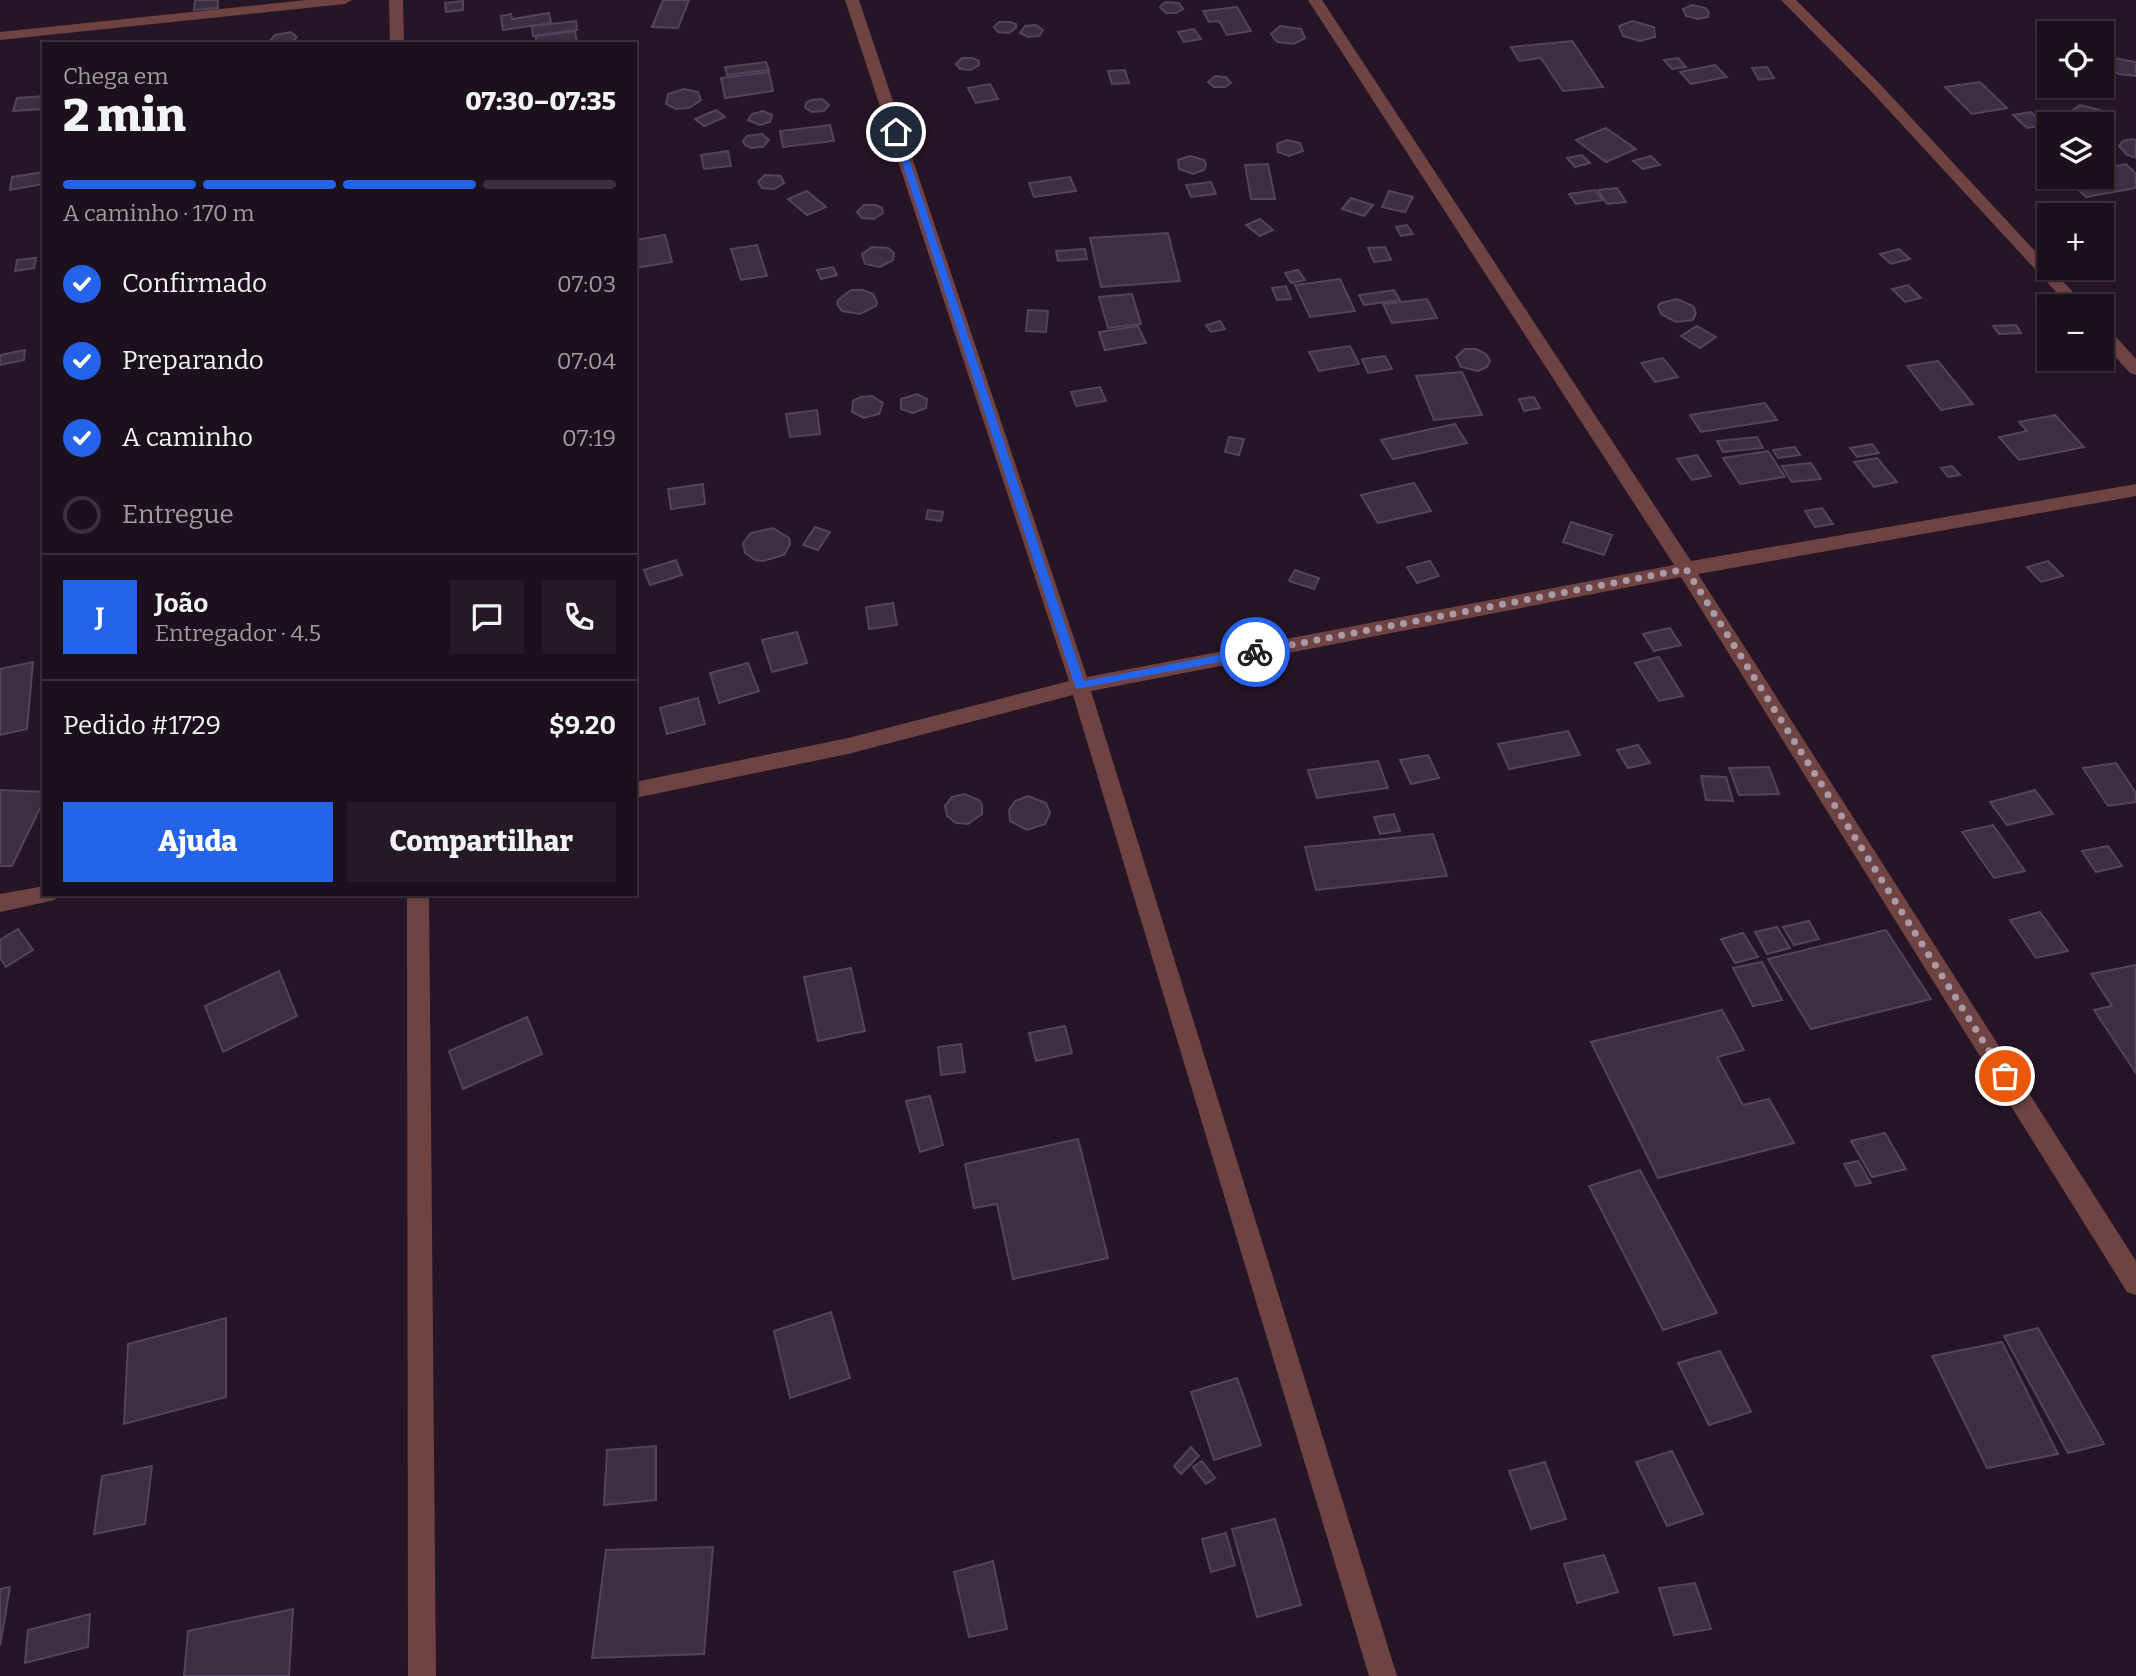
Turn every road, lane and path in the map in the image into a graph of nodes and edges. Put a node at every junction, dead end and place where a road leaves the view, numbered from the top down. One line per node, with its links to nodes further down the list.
1 (345, 0): 6 (street)
2 (396, 0): 7 (street)
3 (852, 0): 13 (street)
4 (1315, 0): 12 (street)
5 (1788, 0): 8 (street)
6 (0, 36)
7 (397, 42)
8 (2067, 294)
9 (2114, 345): 10 (street)
10 (2136, 369)
11 (2136, 489): 12 (street)
12 (1686, 569): 13 (street); 18 (street)
13 (1080, 686): 14 (street); 20 (street)
14 (637, 790)
15 (42, 895): 17 (street)
16 (418, 896): 19 (street)
17 (0, 903)
18 (2136, 1283)
19 (422, 1676)
20 (1383, 1676)

